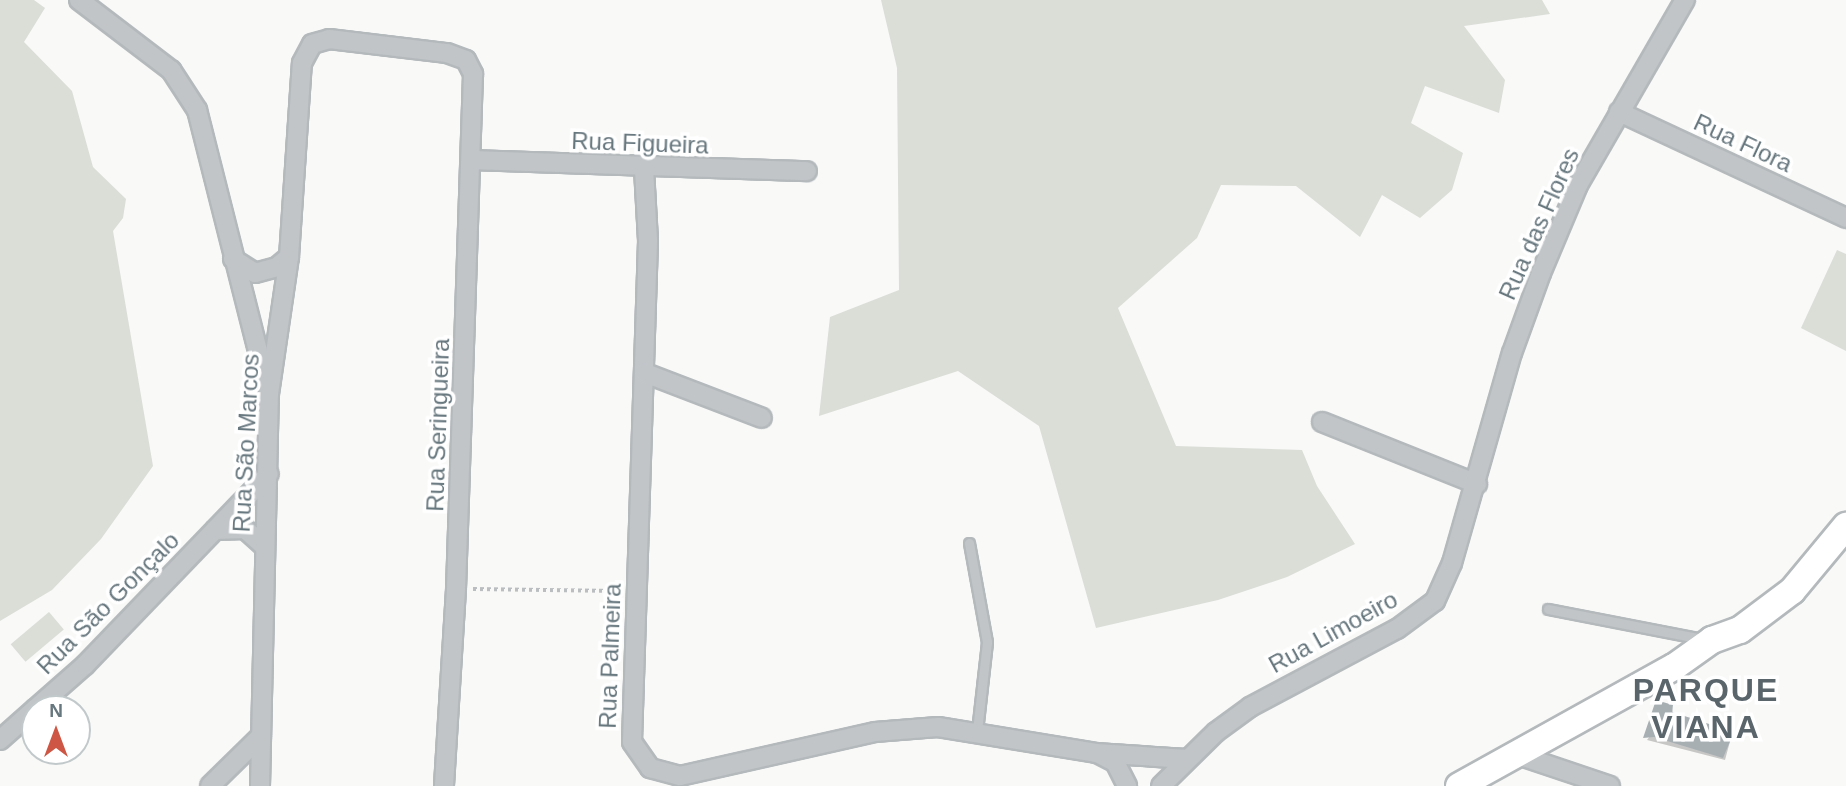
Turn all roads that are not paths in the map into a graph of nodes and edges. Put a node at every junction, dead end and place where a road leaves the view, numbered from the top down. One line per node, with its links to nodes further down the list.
1 (79, 0): 10 (street)
2 (1685, 0): 4 (street, Rua das Flores)
3 (470, 66): 5 (street, Rua Seringueira); 9 (street, Rua São Marcos)
4 (1619, 112): 8 (street, Rua Flora); 16 (street, Rua das Flores)
5 (472, 160): 6 (street, Rua Figueira); 33 (street, Rua Seringueira)
6 (644, 169): 7 (street, Rua Figueira); 11 (street, Rua Palmeira)
7 (807, 171)
8 (1846, 219)
9 (289, 257): 10 (street); 12 (street, Rua São Marcos)
10 (233, 259): 12 (street)
11 (645, 373): 13 (street); 25 (street, Rua Palmeira)
12 (269, 394): 15 (street, Rua São Marcos)
13 (762, 418)
14 (1322, 422): 16 (street)
15 (270, 474): 18 (street, Rua São Gonçalo); 20 (street, Rua São Marcos)
16 (1477, 484): 30 (street, Rua Limoeiro)
17 (1846, 526): 22 (main road)
18 (215, 530): 20 (street, Rua São Gonçalo); 23 (street, Rua São Gonçalo)
19 (969, 543): 25 (lane)
20 (265, 547): 26 (street, Rua São Marcos)
21 (1548, 609): 22 (lane)
22 (1712, 640): 29 (main road)
23 (51, 695)
24 (21, 721): 27 (street, Rua São Gonçalo)
25 (977, 731): 28 (street, Rua Palmeira)
26 (261, 736): 31 (street); 32 (street, Rua São Marcos)
27 (0, 740)
28 (1096, 752): 30 (street, Rua Palmeira); 34 (street)
29 (1518, 755): 36 (main road); 37 (street)
30 (1187, 758): 35 (street, Rua Limoeiro)
31 (211, 786)
32 (260, 786)
33 (444, 786)
34 (1128, 786)
35 (1161, 786)
36 (1459, 786)
37 (1610, 786)

